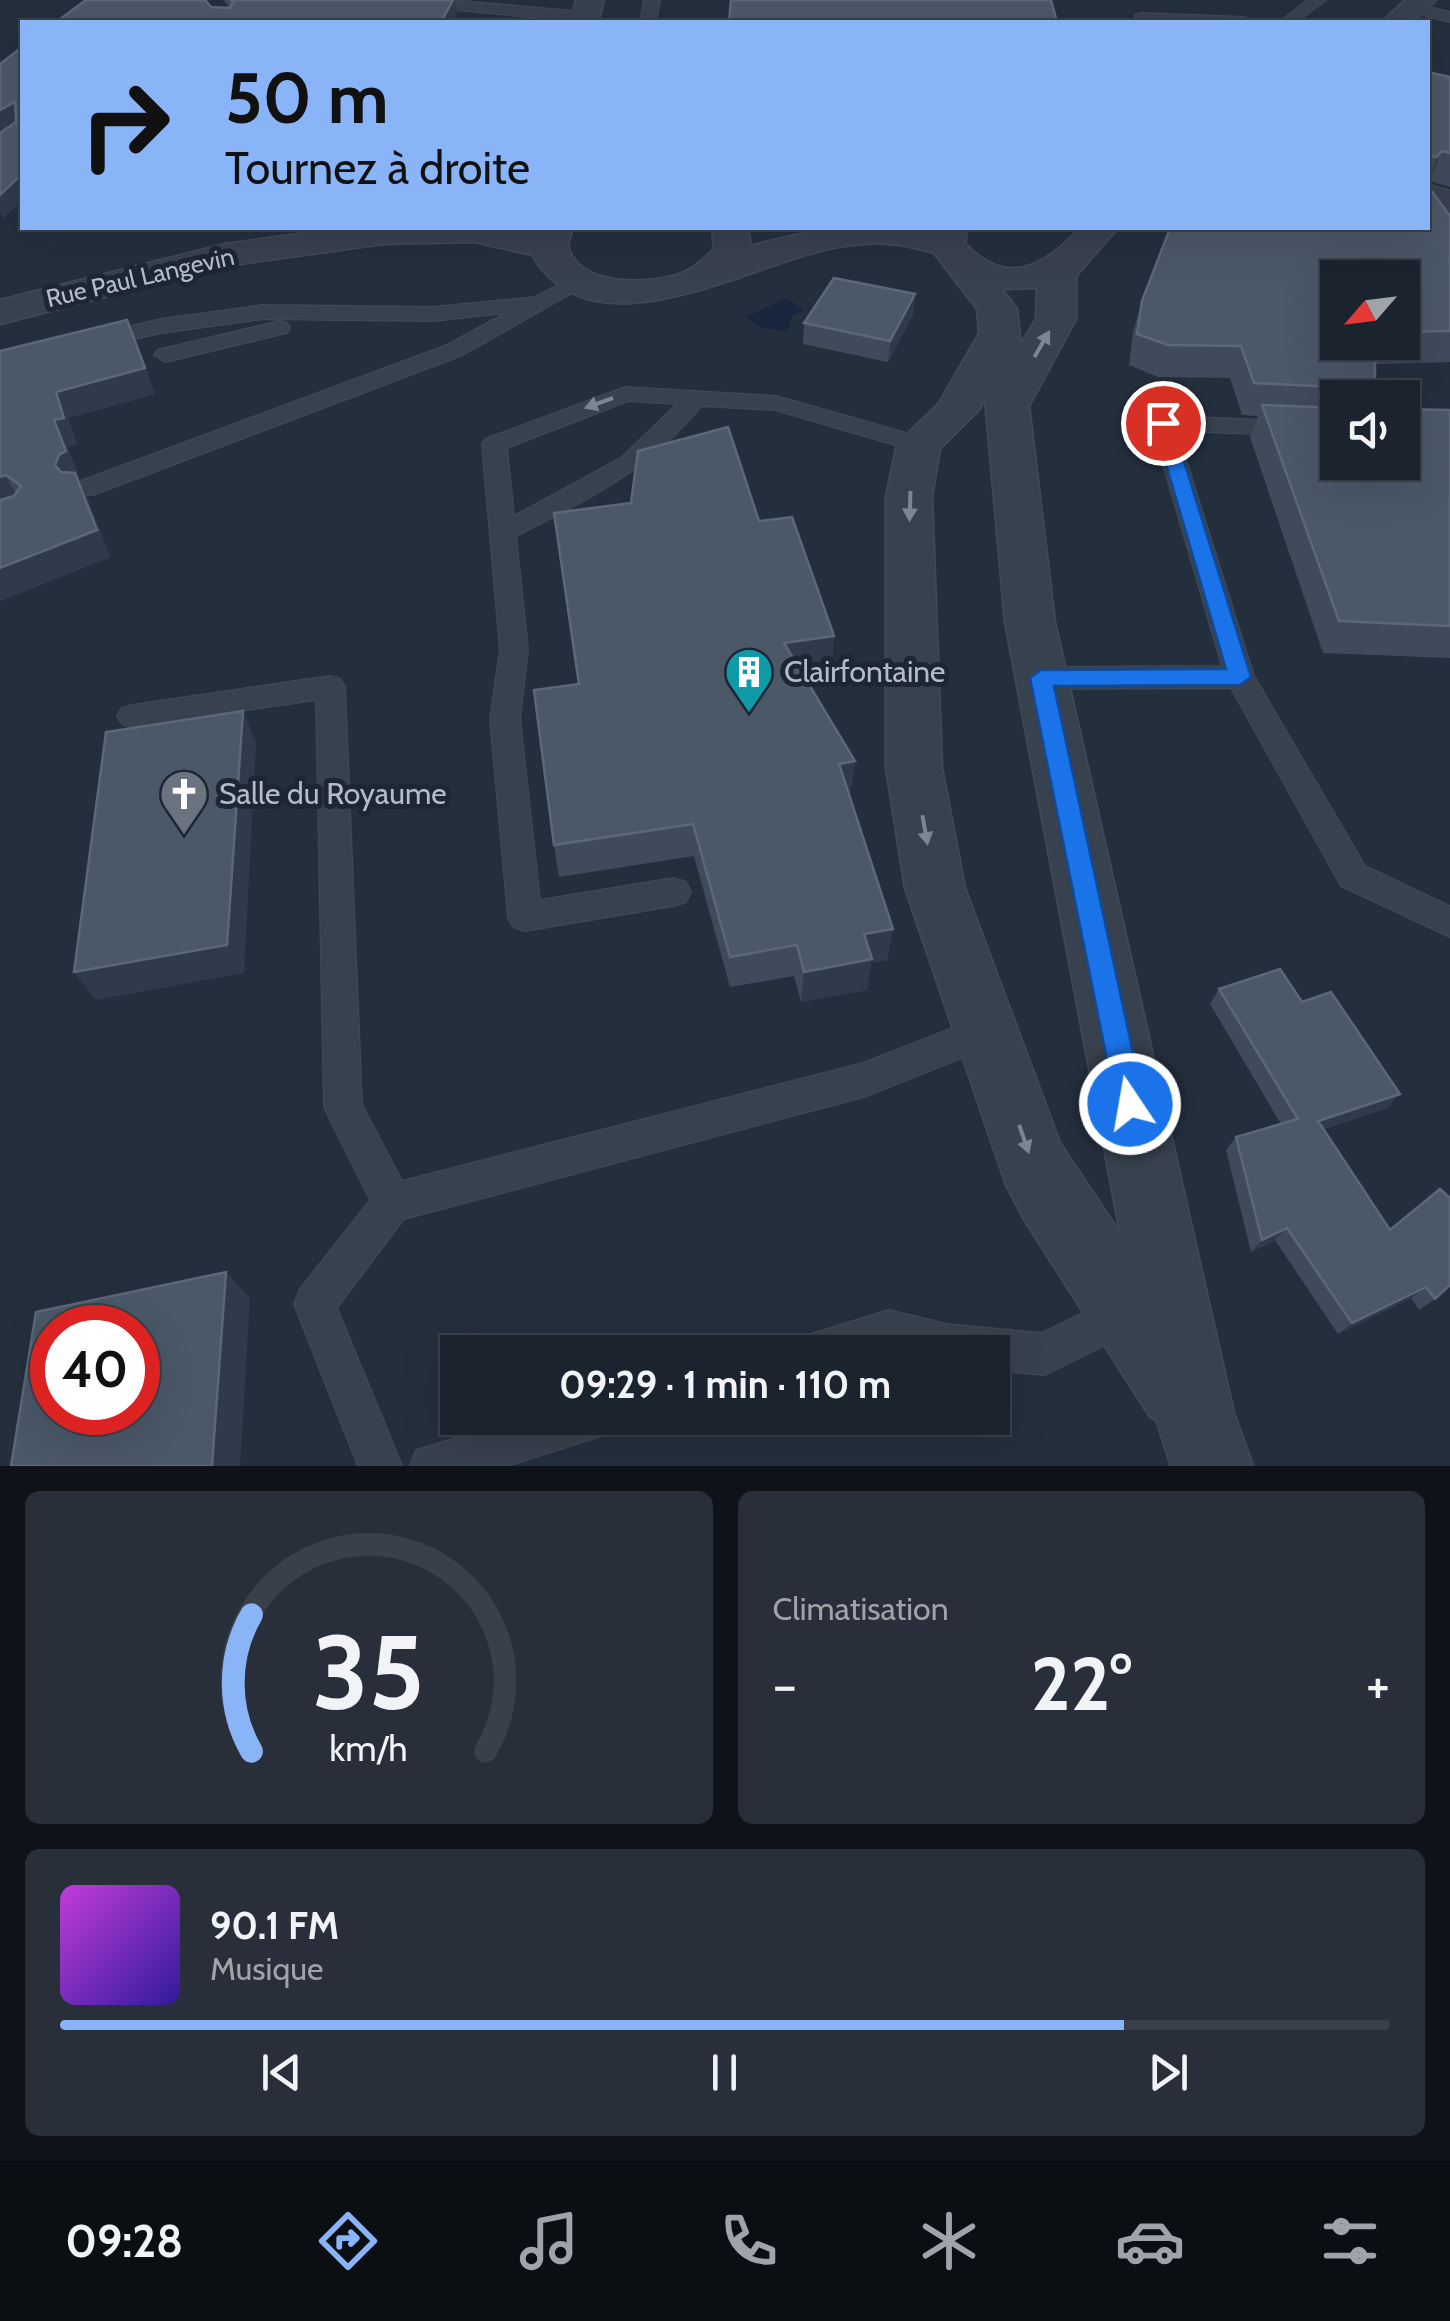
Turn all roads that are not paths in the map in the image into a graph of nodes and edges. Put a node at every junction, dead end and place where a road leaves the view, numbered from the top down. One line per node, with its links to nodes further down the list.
1 (401, 0): 4 (lane)
2 (1318, 0): 9 (lane)
3 (1410, 10): 6 (lane)
4 (501, 11): 5 (lane)
5 (586, 13)
6 (1450, 17)
7 (1141, 18): 8 (lane)
8 (1193, 20)
9 (1290, 20)
10 (397, 230): 12 (street, Rue Paul Langevin); 18 (street, Rue Paul Langevin)
11 (730, 230): 15 (street)
12 (552, 237): 16 (street)
13 (1073, 244): 14 (street); 24 (street, one-way to 13)
14 (954, 246): 15 (street); 20 (street)
15 (716, 270): 16 (street)
16 (579, 281): 17 (lane)
17 (537, 303): 19 (lane); 27 (lane)
18 (0, 312)
19 (363, 313): 21 (lane); 22 (lane)
20 (999, 332): 24 (street); 26 (street)
21 (67, 348)
22 (165, 354)
23 (694, 399): 26 (lane); 28 (lane); 28 (lane, one-way to 28)
24 (1005, 410): 30 (street)
25 (1320, 429): 29 (lane)
26 (919, 444): 34 (street, one-way to 34)
27 (84, 489)
28 (501, 533): 32 (lane)
29 (1240, 677): 30 (lane); 33 (lane)
30 (1041, 678): 41 (street)
31 (132, 716): 35 (lane)
32 (674, 892)
33 (1450, 922)
34 (986, 1031): 35 (lane); 36 (street, one-way to 36)
35 (392, 1203): 42 (lane)
36 (1127, 1312): 39 (lane); 41 (street)
37 (875, 1335): 38 (lane)
38 (906, 1335)
39 (1010, 1351)
40 (538, 1435): 43 (lane)
41 (1203, 1440)
42 (380, 1466)
43 (432, 1466)

